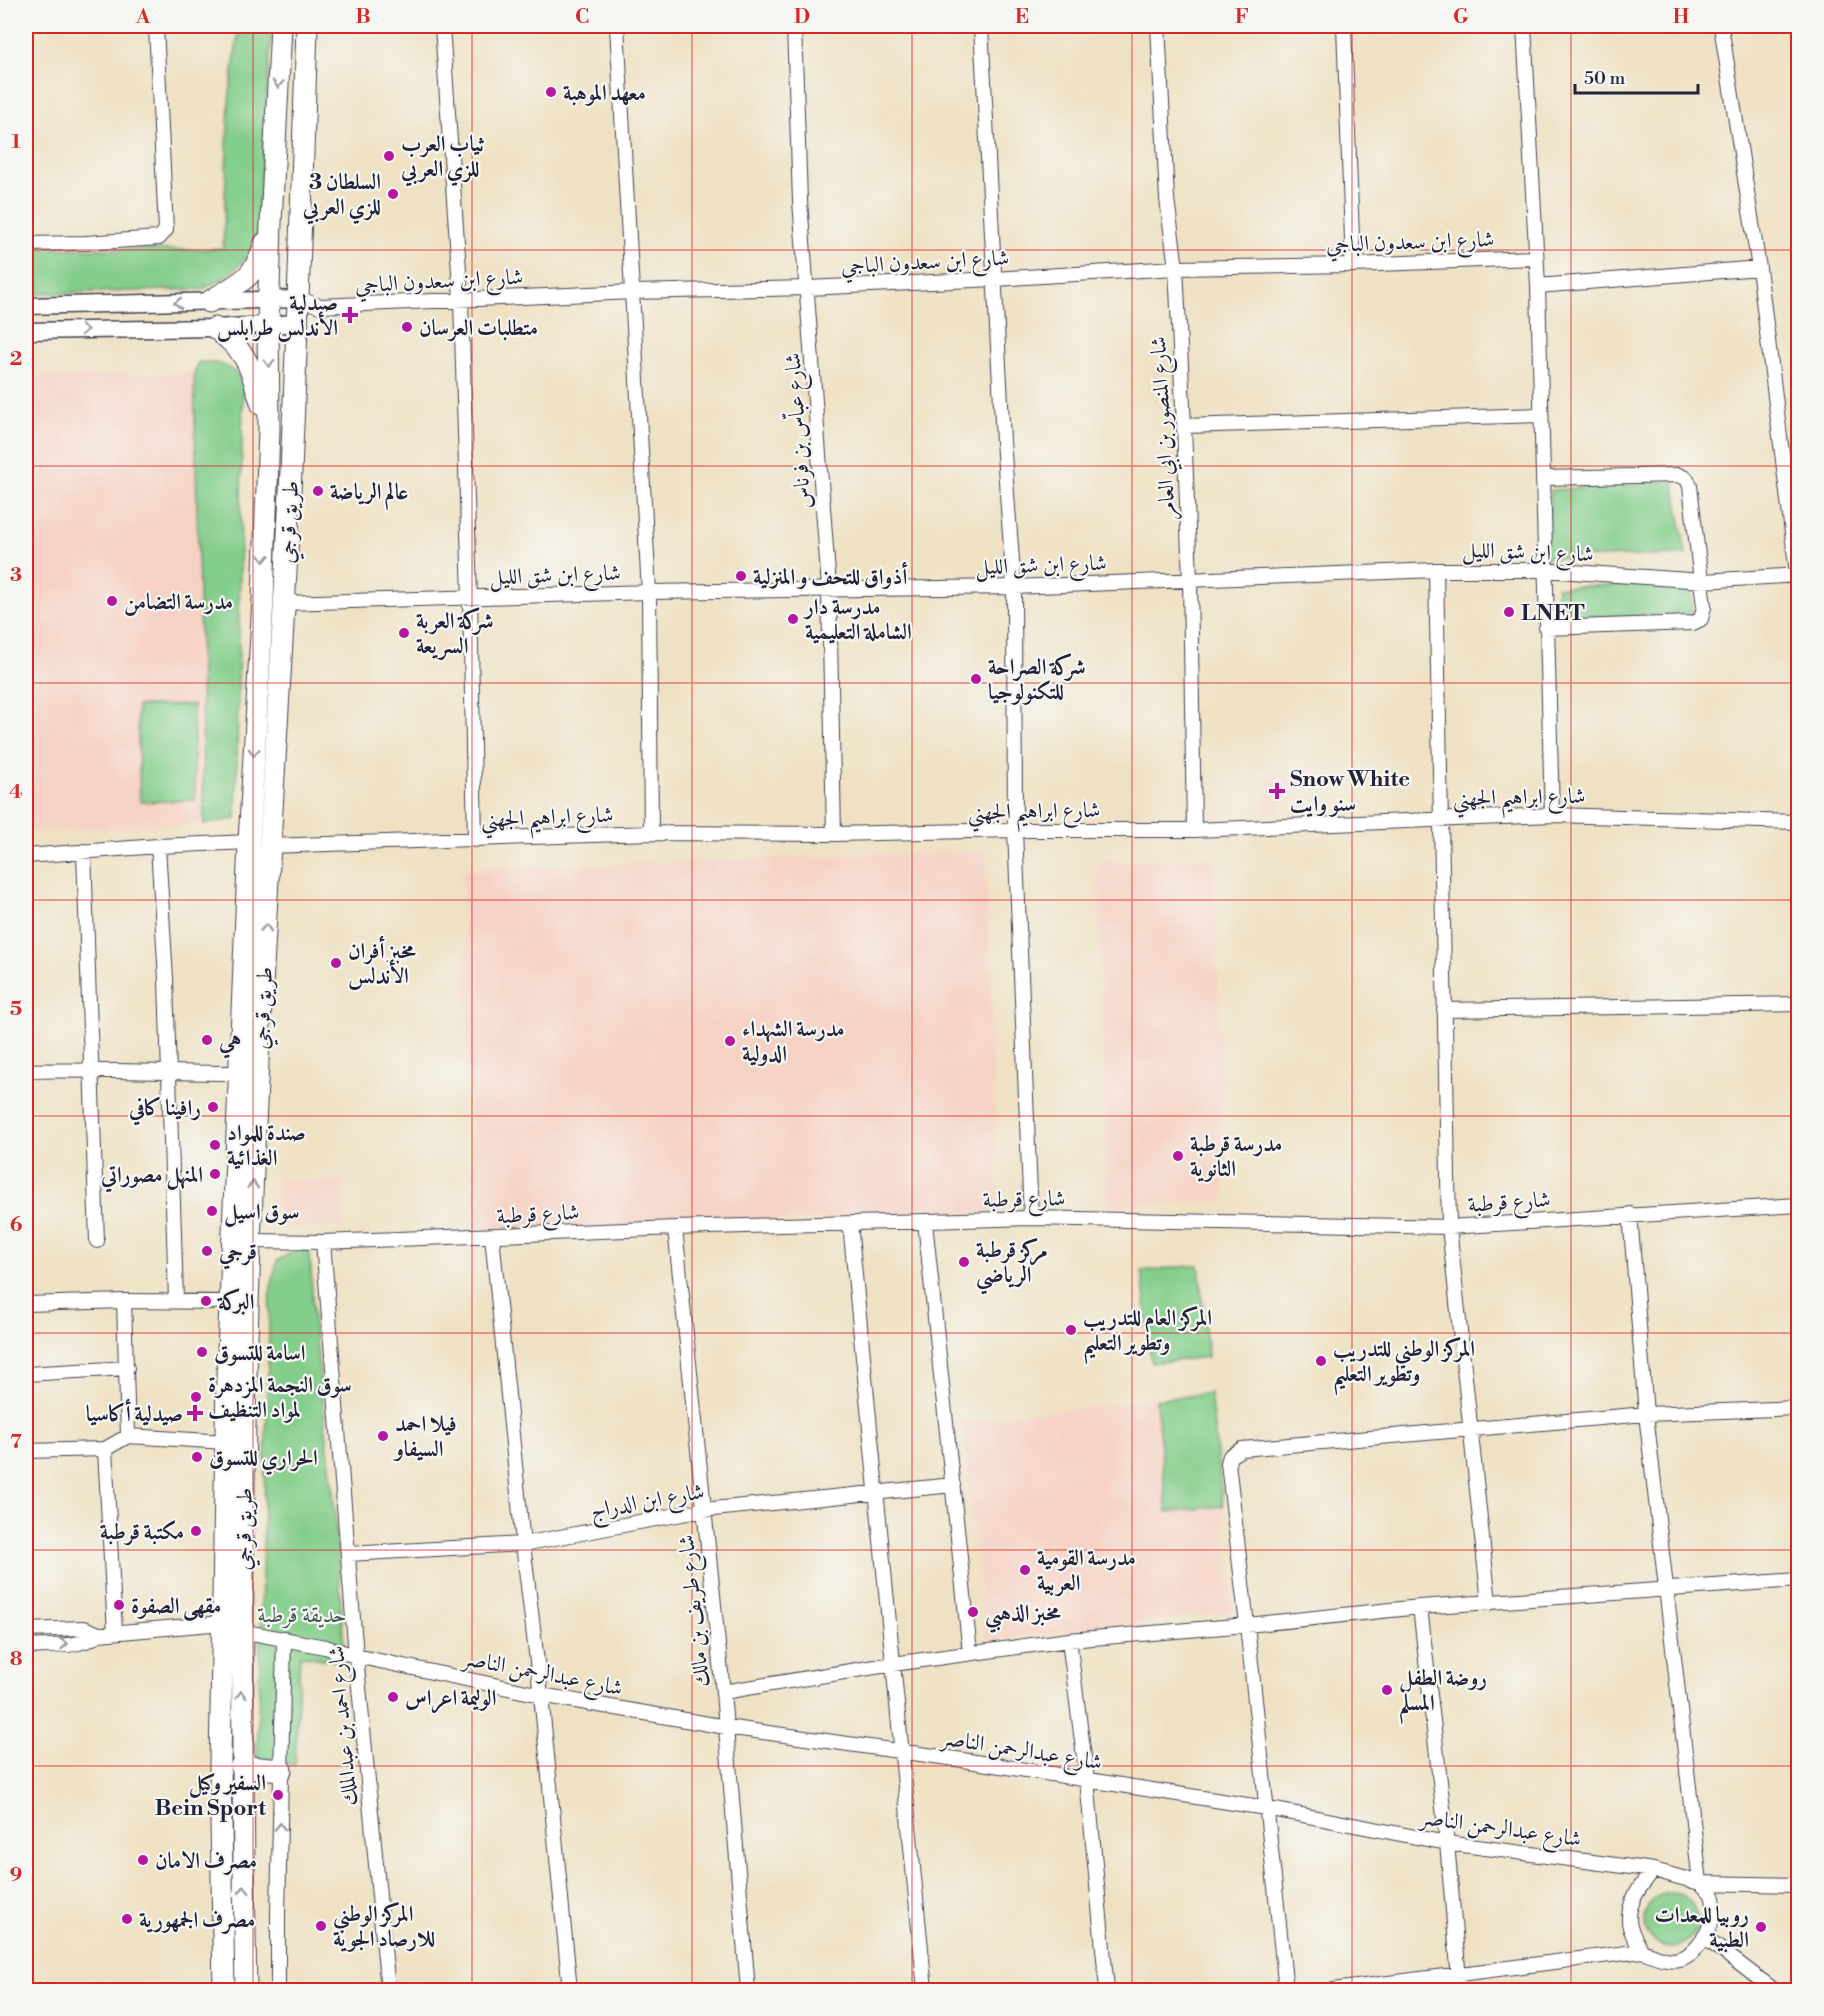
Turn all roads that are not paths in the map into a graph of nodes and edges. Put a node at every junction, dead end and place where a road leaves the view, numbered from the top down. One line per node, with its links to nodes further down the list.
1 (156, 26): 13 (street)
2 (281, 26): 12 (highway, طريق قرجي, one-way to 12)
3 (307, 26): 25 (highway, طريق قرجي)
4 (442, 26): 23 (street)
5 (617, 26): 21 (street)
6 (794, 26): 20 (street, شارع عباّس بن فرناس)
7 (981, 26): 18 (street)
8 (1158, 26): 16 (street, شارع المنصور بن ابي العامر)
9 (1344, 26): 15 (street)
10 (1524, 26): 14 (street)
11 (1721, 26): 17 (street)
12 (271, 223): 22 (highway, طريق قرجي); 24 (highway)
13 (26, 244)
14 (1535, 258): 15 (street, شارع ابن سعدون الباجي); 19 (street)
15 (1353, 265): 16 (street, شارع ابن سعدون الباجي)
16 (1176, 268): 18 (street, شارع ابن سعدون الباجي); 32 (street, شارع المنصور بن ابي العامر)
17 (1759, 268): 19 (street); 37 (street)
18 (994, 279): 20 (street, شارع ابن سعدون الباجي); 40 (street)
19 (1538, 286): 31 (street)
20 (808, 288): 21 (street, شارع ابن سعدون الباجي); 41 (street, شارع عباّس بن فرناس)
21 (633, 292): 23 (street, شارع ابن سعدون الباجي); 42 (street)
22 (269, 300): 24 (street); 25 (street); 28 (highway, طريق قرجي)
23 (461, 300): 25 (street, شارع ابن سعدون الباجي); 43 (street)
24 (209, 302): 26 (street, one-way to 26)
25 (307, 303): 27 (highway, طريق قرجي)
26 (26, 306)
27 (298, 323): 28 (street); 44 (highway, طريق قرجي)
28 (268, 325): 29 (street); 33 (highway, طريق قرجي, one-way to 33)
29 (215, 328): 30 (street, one-way to 29); 33 (highway)
30 (26, 331)
31 (1540, 415): 32 (street); 34 (street)
32 (1184, 426): 38 (street, شارع المنصور بن ابي العامر)
33 (269, 429): 54 (highway, طريق قرجي, one-way to 54)
34 (1543, 478): 36 (street); 39 (street)
35 (1436, 570): 36 (street, شارع ابن شق الليل); 38 (street, شارع ابن شق الليل); 47 (street)
36 (1544, 570): 39 (street, شارع ابن شق الليل); 45 (street)
37 (1798, 578): 39 (street, شارع ابن شق الليل)
38 (1190, 580): 40 (street, شارع ابن شق الليل); 50 (street, شارع المنصور بن ابي العامر)
39 (1703, 581): 45 (street)
40 (1014, 586): 41 (street, شارع ابن شق الليل); 49 (street)
41 (829, 588): 42 (street, شارع ابن شق الليل); 52 (street, شارع عباّس بن فرناس)
42 (649, 592): 43 (street, شارع ابن شق الليل); 51 (street)
43 (470, 598): 44 (street, شارع ابن شق الليل); 53 (street)
44 (284, 603): 54 (highway, طريق قرجي)
45 (1546, 628): 46 (street)
46 (1552, 814): 47 (street, شارع ابراهيم الجهني); 48 (street, شارع ابراهيم الجهني)
47 (1439, 818): 50 (street, شارع ابراهيم الجهني); 59 (street)
48 (1798, 822)
49 (1015, 830): 50 (street, شارع ابراهيم الجهني); 52 (street, شارع ابراهيم الجهني); 66 (street)
50 (1194, 830)
51 (651, 833): 52 (street, شارع ابراهيم الجهني); 53 (street, شارع ابراهيم الجهني)
52 (834, 834)
53 (475, 840): 54 (street, شارع ابراهيم الجهني)
54 (259, 844): 55 (street, شارع ابراهيم الجهني); 63 (highway, طريق قرجي); 73 (highway, طريق قرجي, one-way to 54)
55 (158, 846): 56 (street, شارع ابراهيم الجهني); 62 (street)
56 (84, 851): 57 (street, شارع ابراهيم الجهني); 60 (street)
57 (26, 856)
58 (1798, 1004): 59 (street)
59 (1444, 1010): 69 (street)
60 (91, 1070): 61 (street); 62 (street); 72 (street)
61 (26, 1071)
62 (169, 1073): 63 (street); 75 (street)
63 (240, 1073): 77 (highway, طريق قرجي)
64 (1798, 1205): 65 (street, شارع قرطبة)
65 (1630, 1214): 69 (street, شارع قرطبة); 82 (street)
66 (1031, 1218): 67 (street, شارع قرطبة); 69 (street, شارع قرطبة)
67 (925, 1222): 68 (street, شارع قرطبة); 88 (street)
68 (850, 1224): 70 (street, شارع قرطبة); 89 (street)
69 (1449, 1227): 83 (street)
70 (675, 1228): 71 (street, شارع قرطبة); 90 (street, شارع طريف بن مالك)
71 (492, 1236): 74 (street, شارع قرطبة); 91 (street)
72 (97, 1241)
73 (251, 1241): 74 (street, شارع قرطبة); 98 (highway, طريق قرجي)
74 (323, 1242): 92 (street, شارع احمد بن عبدالملك)
75 (176, 1300): 76 (street); 77 (street)
76 (124, 1301): 78 (street); 79 (street)
77 (232, 1302): 85 (highway, طريق قرجي)
78 (26, 1304)
79 (127, 1368): 80 (street); 84 (street)
80 (26, 1374)
81 (1798, 1408): 82 (street)
82 (1646, 1414): 83 (street); 94 (street)
83 (1470, 1429): 95 (street); 97 (street)
84 (128, 1436): 85 (street); 86 (street)
85 (226, 1442): 98 (highway, طريق قرجي)
86 (105, 1449): 87 (street); 100 (street)
87 (26, 1451)
88 (953, 1485): 89 (street, شارع ابن الدراج); 105 (street)
89 (877, 1493): 90 (street, شارع ابن الدراج); 107 (street)
90 (703, 1510): 91 (street, شارع ابن الدراج); 108 (street, شارع طريف بن مالك)
91 (523, 1544): 92 (street, شارع ابن الدراج); 109 (street)
92 (349, 1554): 106 (street, شارع احمد بن عبدالملك)
93 (1798, 1580): 94 (street)
94 (1665, 1591): 95 (street); 118 (street)
95 (1490, 1603): 96 (street)
96 (1420, 1607): 97 (street); 116 (street)
97 (1247, 1625): 103 (street); 115 (street)
98 (232, 1627): 100 (street, شارع عبدالرحمن الناصر); 102 (street, شارع عبدالرحمن الناصر); 112 (highway, طريق قرجي, one-way to 98); 123 (highway, طريق قرجي)
99 (26, 1630): 101 (street)
100 (115, 1632): 101 (street, شارع عبدالرحمن الناصر)
101 (99, 1634): 104 (street, one-way to 101)
102 (284, 1638): 106 (street, شارع عبدالرحمن الناصر); 113 (street)
103 (1069, 1640): 105 (street); 114 (street)
104 (26, 1647)
105 (970, 1653): 107 (street)
106 (356, 1656): 109 (street, شارع عبدالرحمن الناصر); 126 (street, شارع احمد بن عبدالملك)
107 (893, 1664): 108 (street); 111 (street)
108 (723, 1692): 110 (street, شارع طريف بن مالك)
109 (541, 1695): 110 (street, شارع عبدالرحمن الناصر); 127 (street)
110 (726, 1727): 111 (street, شارع عبدالرحمن الناصر); 128 (street, شارع طريف بن مالك)
111 (902, 1753): 114 (street, شارع عبدالرحمن الناصر); 129 (street)
112 (241, 1766): 113 (highway); 124 (highway, طريق قرجي, one-way to 112)
113 (281, 1770): 125 (street, one-way to 113)
114 (1087, 1780): 115 (street, شارع عبدالرحمن الناصر); 130 (street)
115 (1266, 1808): 116 (street, شارع عبدالرحمن الناصر); 131 (street)
116 (1447, 1843): 117 (street, شارع عبدالرحمن الناصر); 122 (street)
117 (1654, 1870): 118 (street, شارع عبدالرحمن الناصر); 121 (street)
118 (1700, 1883): 119 (street, شارع عبدالرحمن الناصر); 120 (street)
119 (1798, 1885)
120 (1704, 1937): 121 (street); 134 (street)
121 (1642, 1951): 122 (street)
122 (1458, 1973): 132 (street); 133 (street)
123 (224, 1990)
124 (246, 1990)
125 (278, 1990)
126 (388, 1990)
127 (570, 1990)
128 (748, 1990)
129 (925, 1990)
130 (1107, 1990)
131 (1286, 1990)
132 (1333, 1990)
133 (1460, 1990)
134 (1774, 1990)

